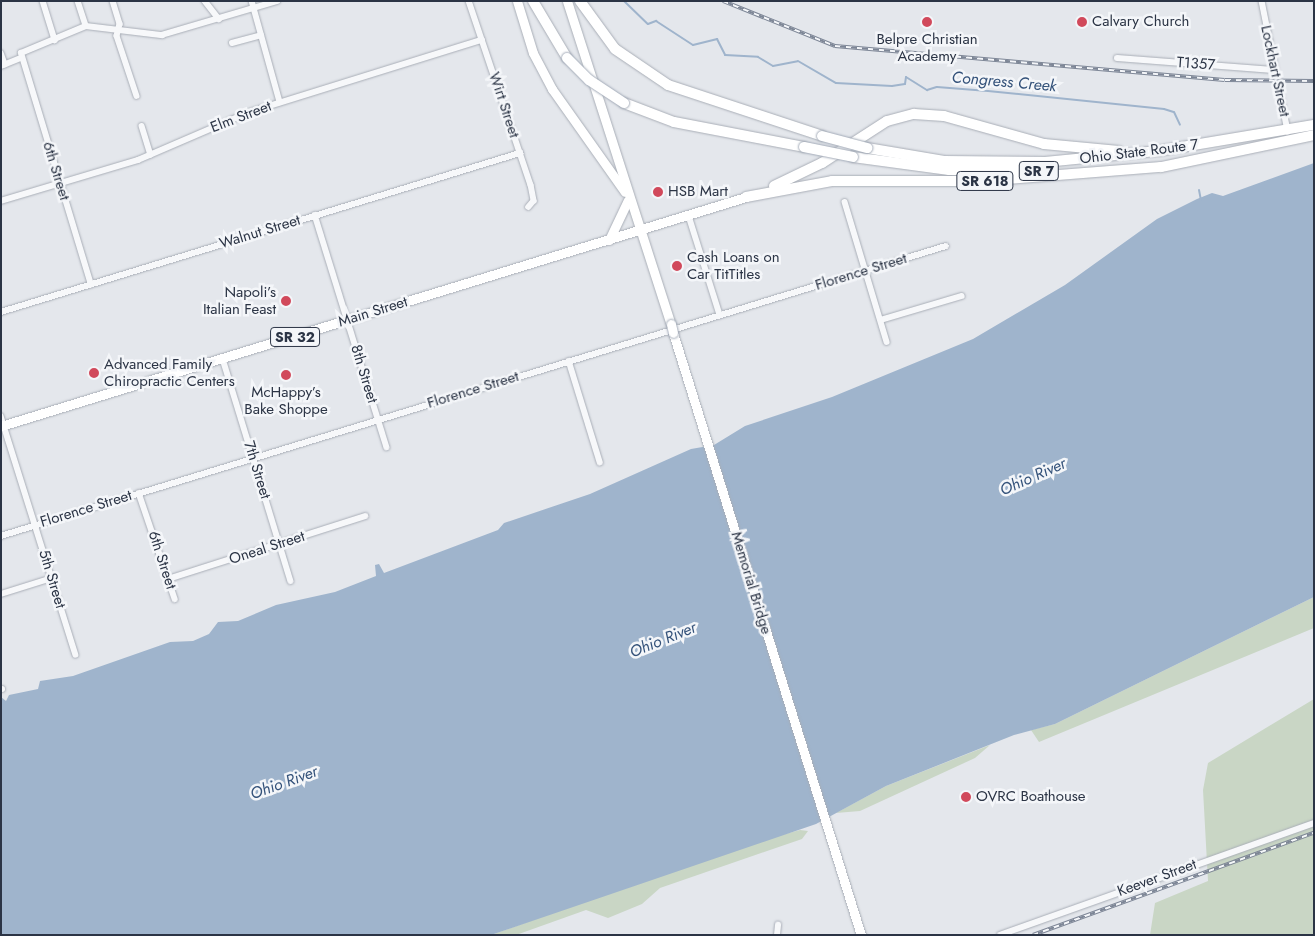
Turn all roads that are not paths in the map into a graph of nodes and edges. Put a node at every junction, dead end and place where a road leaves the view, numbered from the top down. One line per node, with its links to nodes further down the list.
1 (43, 1): 18 (street)
2 (78, 1): 15 (street)
3 (113, 1): 16 (street)
4 (205, 1): 14 (street)
5 (252, 1): 13 (street)
6 (277, 1): 13 (street)
7 (469, 1): 19 (street, Wirt Street)
8 (516, 1): 37 (main road)
9 (533, 1): 34 (highway, SR 7, bridge)
10 (567, 1): 37 (main road)
11 (580, 1): 32 (highway, Ohio State Route 7 / SR 7, bridge)
12 (1262, 1): 25 (street, Lockhart Street)
13 (254, 8): 14 (street); 17 (street)
14 (219, 19): 16 (street)
15 (86, 26): 16 (street); 18 (street)
16 (118, 30): 26 (street)
17 (261, 35): 20 (street); 27 (street)
18 (55, 40): 22 (street)
19 (482, 40): 27 (street, Elm Street); 33 (street, Wirt Street)
20 (232, 43)
21 (1, 53): 24 (street)
22 (21, 58): 24 (street); 36 (street, 6th Street)
23 (1117, 58): 25 (street, T1357)
24 (3, 65)
25 (1274, 70): 30 (street, Lockhart Street)
26 (137, 96)
27 (280, 102): 35 (street, Elm Street)
28 (1314, 125): 30 (highway, Ohio State Route 7 / SR 7)
29 (142, 126): 35 (street)
30 (1289, 135): 31 (highway, Ohio State Route 7 / SR 7); 32 (highway, Ohio State Route 7 / SR 7); 34 (highway, Ohio State Route 7 / SR 7)
31 (1314, 135)
32 (1158, 151): 38 (highway)
33 (520, 153): 41 (street, Wirt Street); 42 (street, Walnut Street)
34 (1225, 153): 38 (highway, SR 618)
35 (151, 154): 36 (street, Elm Street)
36 (59, 184): 39 (street, Elm Street); 48 (street, 6th Street)
37 (627, 196): 44 (main road, Memorial Bridge); 45 (main road)
38 (746, 197): 43 (main road, Main Street / SR 32)
39 (1, 201)
40 (845, 202): 47 (street)
41 (528, 207)
42 (315, 215): 48 (street, Walnut Street); 52 (street, 8th Street)
43 (689, 216): 44 (main road, Main Street / SR 32); 51 (street)
44 (640, 231): 45 (main road, Main Street / SR 32); 77 (main road, Memorial Bridge, bridge)
45 (610, 240): 52 (main road, Main Street / SR 32)
46 (946, 246): 47 (street, Florence Street)
47 (866, 271): 51 (street, Florence Street); 53 (street)
48 (91, 285): 50 (street, Walnut Street)
49 (962, 296): 53 (street)
50 (1, 312)
51 (720, 315): 56 (street, Florence Street)
52 (347, 320): 55 (main road, Main Street / SR 32); 58 (street, 8th Street)
53 (881, 320): 54 (street)
54 (888, 342)
55 (223, 359): 59 (main road, Main Street / SR 32); 61 (street, 7th Street)
56 (569, 361): 58 (street, Florence Street); 62 (street)
57 (1, 416): 59 (street, 5th Street)
58 (378, 419): 60 (street, 8th Street); 61 (street, Florence Street)
59 (3, 426): 65 (street, 5th Street)
60 (387, 447)
61 (253, 458): 63 (street, Florence Street); 67 (street, 7th Street)
62 (600, 462)
63 (139, 492): 65 (street, Florence Street); 69 (street, 6th Street)
64 (365, 516): 67 (street, Oneal Street)
65 (35, 525): 66 (street, Florence Street); 68 (street, 5th Street)
66 (1, 536)
67 (280, 544): 69 (street, Oneal Street); 70 (street, 7th Street)
68 (52, 578): 71 (street); 73 (street, 5th Street)
69 (168, 579): 72 (street, 6th Street)
70 (291, 581)
71 (1, 594)
72 (175, 599)
73 (76, 655)
74 (1314, 822): 78 (street, Keever Street)
75 (778, 925): 76 (street)
76 (777, 935)
77 (861, 935)
78 (1000, 935)

